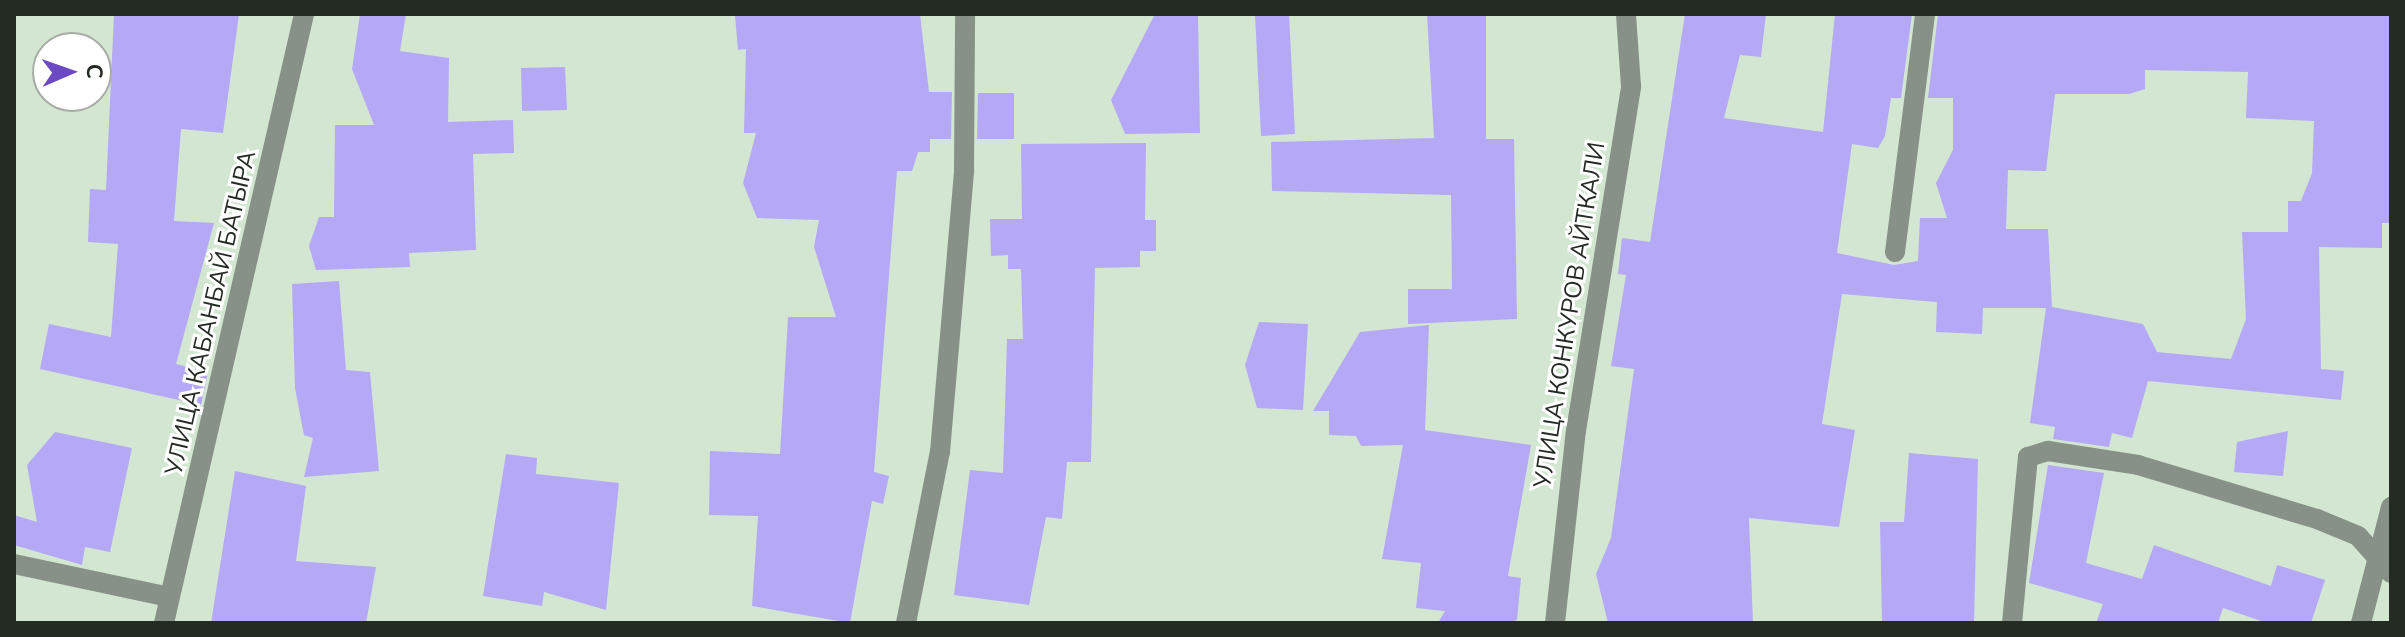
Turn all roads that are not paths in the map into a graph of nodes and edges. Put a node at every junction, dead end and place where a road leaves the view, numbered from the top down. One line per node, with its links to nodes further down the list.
1 (304, 14): 9 (street, УЛИЦА КАБАНБАЙ БАТЫРА)
2 (965, 14): 11 (street)
3 (1626, 14): 12 (street, УЛИЦА КОНКУРОВ АЙТКАЛИ)
4 (1925, 14): 5 (street)
5 (1895, 252)
6 (2391, 507): 8 (street)
7 (14, 564): 9 (street)
8 (2385, 569): 13 (street); 14 (street)
9 (169, 597): 10 (street, УЛИЦА КАБАНБАЙ БАТЫРА)
10 (164, 623)
11 (906, 623)
12 (1555, 623)
13 (2012, 623)
14 (2361, 623)

